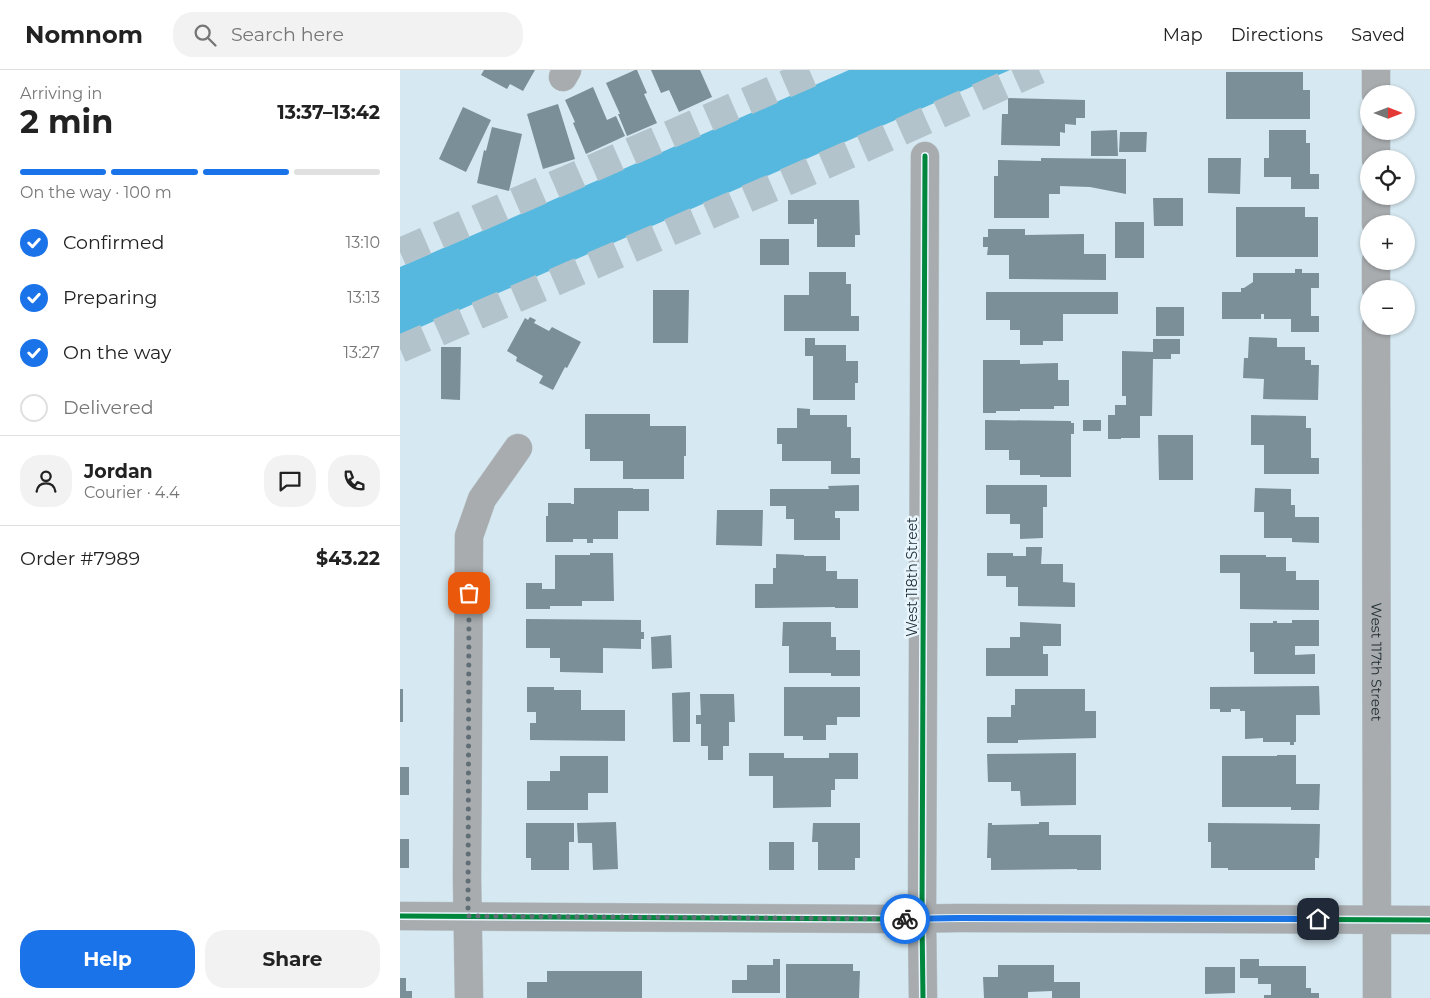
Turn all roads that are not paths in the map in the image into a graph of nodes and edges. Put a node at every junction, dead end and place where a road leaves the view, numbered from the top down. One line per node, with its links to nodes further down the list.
1 (1376, 70): 2 (street)
2 (1376, 85)
3 (925, 156): 8 (street, West 118th Street)
4 (1376, 335): 9 (street, West 117th Street)
5 (518, 448): 7 (street)
6 (400, 916): 7 (street)
7 (468, 916): 8 (street); 11 (street)
8 (922, 919): 9 (street); 12 (street, West 118th Street)
9 (1378, 920): 10 (street); 13 (street, West 117th Street)
10 (1430, 920)
11 (469, 998)
12 (923, 998)
13 (1377, 998)

